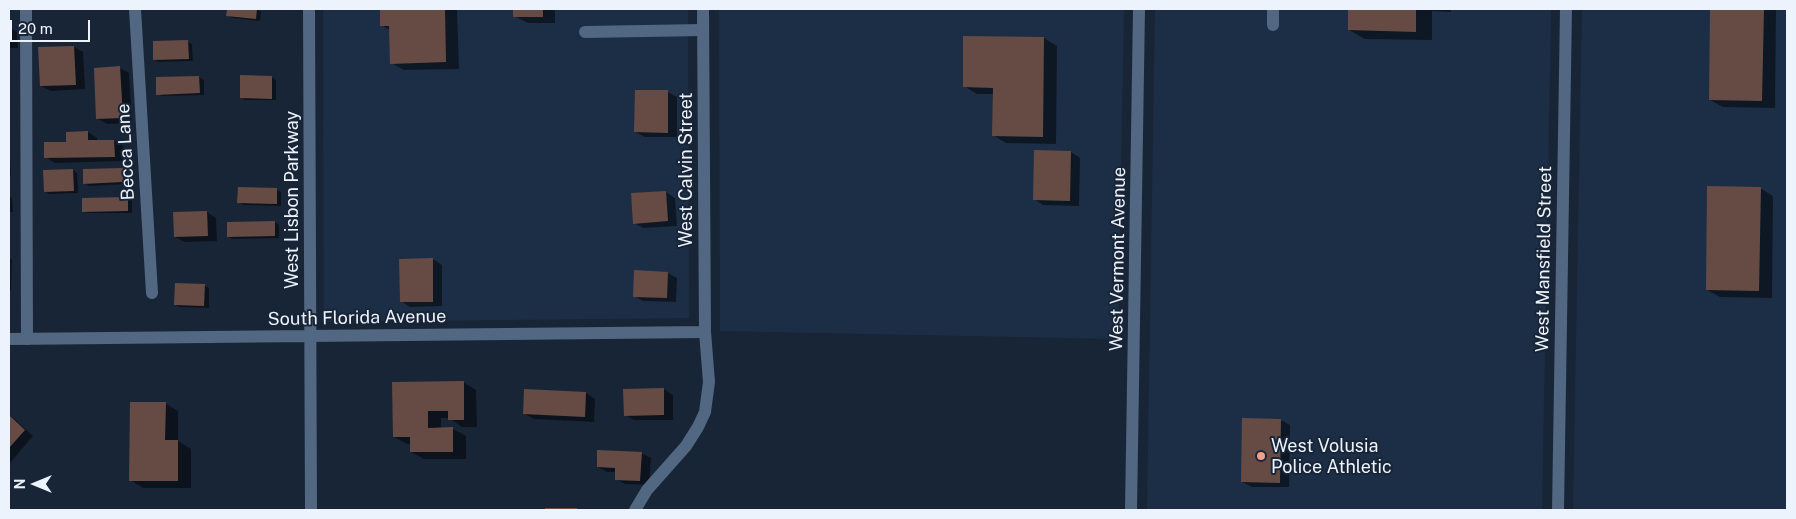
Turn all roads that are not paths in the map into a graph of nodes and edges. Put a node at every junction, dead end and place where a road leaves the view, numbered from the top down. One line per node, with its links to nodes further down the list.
1 (26, 9): 15 (street)
2 (135, 9): 11 (street, Becca Lane)
3 (309, 9): 13 (street, West Lisbon Parkway)
4 (703, 9): 9 (street, West Calvin Street)
5 (1139, 9): 18 (street, West Vermont Avenue)
6 (1273, 9): 8 (street)
7 (1566, 9): 19 (street, West Mansfield Street)
8 (1273, 25)
9 (703, 30): 10 (street); 12 (street, West Calvin Street)
10 (585, 32)
11 (152, 293)
12 (705, 332): 13 (street, South Florida Avenue); 17 (street, West Calvin Street)
13 (310, 336): 15 (street, South Florida Avenue); 16 (street, West Lisbon Parkway)
14 (9, 339): 15 (street, South Florida Avenue)
15 (27, 339)
16 (311, 510)
17 (635, 510)
18 (1131, 510)
19 (1558, 510)

